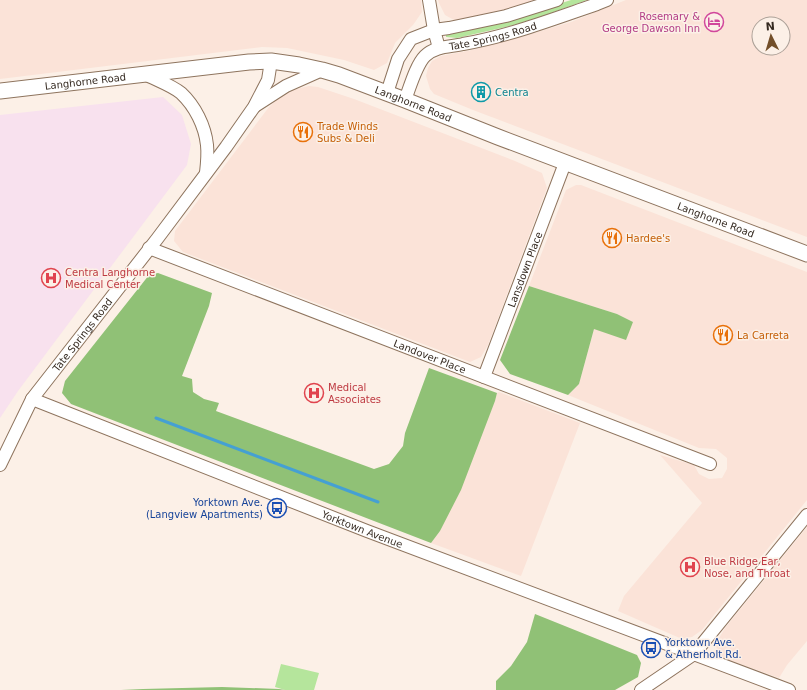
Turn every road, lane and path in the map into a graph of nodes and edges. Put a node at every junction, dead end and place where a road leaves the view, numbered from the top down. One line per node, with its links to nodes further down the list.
1 (429, 0): 4 (street)
2 (557, 0): 4 (street, Tate Springs Road)
3 (607, 0): 5 (street, Tate Springs Road)
4 (434, 30): 5 (street); 10 (street, Tate Springs Road)
5 (439, 48): 11 (street, Tate Springs Road)
6 (271, 61): 7 (main road, Langhorne Road); 8 (main road, Langhorne Road); 12 (street, Tate Springs Road)
7 (322, 70): 10 (main road, Langhorne Road); 12 (street, Tate Springs Road)
8 (145, 74): 9 (main road, Langhorne Road); 14 (street)
9 (0, 90)
10 (387, 93): 11 (main road, Langhorne Road)
11 (404, 100): 13 (main road, Langhorne Road)
12 (254, 107): 14 (street, Tate Springs Road)
13 (565, 163): 16 (main road, Langhorne Road); 17 (street, Lansdown Place)
14 (206, 173): 15 (street, Tate Springs Road)
15 (149, 248): 17 (street, Landover Place); 18 (street, Tate Springs Road)
16 (807, 254)
17 (484, 377): 19 (street, Landover Place)
18 (32, 399): 20 (street, Tate Springs Road); 22 (street, Yorktown Avenue)
19 (710, 464)
20 (0, 466)
21 (807, 515): 22 (street)
22 (694, 654): 23 (street); 24 (street, Yorktown Avenue)
23 (641, 690)
24 (790, 690)

